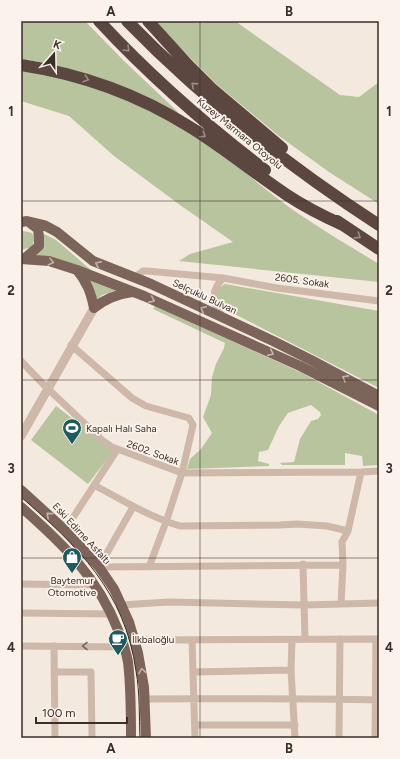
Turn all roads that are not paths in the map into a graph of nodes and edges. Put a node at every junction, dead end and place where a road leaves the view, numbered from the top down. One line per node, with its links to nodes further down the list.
1 (99, 21): 7 (highway, Kuzey Marmara Otoyolu, one-way to 7)
2 (128, 21): 5 (highway, Kuzey Marmara Otoyolu, one-way to 2)
3 (148, 21): 5 (highway)
4 (21, 65): 7 (highway, one-way to 7)
5 (323, 188): 8 (highway, Kuzey Marmara Otoyolu)
6 (24, 222): 10 (main road); 12 (main road, Selçuklu Bulvarı, one-way to 6)
7 (343, 225): 9 (highway, Kuzey Marmara Otoyolu, one-way to 9)
8 (379, 225)
9 (379, 249)
10 (23, 259): 11 (main road, one-way to 11)
11 (77, 270): 14 (main road); 16 (main road)
12 (134, 278): 13 (street, 2605. Sokak); 17 (main road, Selçuklu Bulvarı, one-way to 12)
13 (223, 278): 15 (street, 2605. Sokak); 17 (street)
14 (134, 292): 16 (main road); 22 (main road, one-way to 22)
15 (379, 301)
16 (94, 308): 18 (street)
17 (224, 319): 21 (main road, Selçuklu Bulvarı, one-way to 17)
18 (71, 345): 20 (street); 27 (street)
19 (21, 361): 20 (street, 2602. Sokak)
20 (48, 389): 23 (street); 24 (street, 2602. Sokak)
21 (379, 396)
22 (379, 406)
23 (21, 436)
24 (117, 450): 27 (street, 2602. Sokak); 28 (street)
25 (379, 471): 26 (street, 2602. Sokak)
26 (360, 472): 27 (street, 2602. Sokak); 34 (street)
27 (182, 473): 32 (street)
28 (94, 485): 30 (street); 33 (street)
29 (21, 490): 33 (main road, Eski Edirne Asfaltı, one-way to 29)
30 (133, 506): 32 (street); 37 (street)
31 (21, 507): 40 (main road)
32 (166, 522): 34 (street); 38 (street)
33 (65, 530): 37 (main road, Eski Edirne Asfaltı)
34 (348, 531): 36 (street)
35 (303, 564): 36 (street); 38 (street); 42 (street)
36 (343, 565): 43 (street)
37 (99, 567): 38 (street); 44 (main road, Eski Edirne Asfaltı)
38 (149, 567)
39 (21, 584): 40 (street)
40 (95, 585): 46 (main road)
41 (379, 603): 43 (street)
42 (304, 604): 43 (street); 44 (street); 47 (street)
43 (341, 604)
44 (121, 605): 50 (main road, Eski Edirne Asfaltı)
45 (21, 613): 46 (street)
46 (112, 614): 55 (main road)
47 (305, 639): 48 (street); 52 (street)
48 (340, 639): 49 (street); 62 (street)
49 (377, 639): 63 (street)
50 (135, 640): 51 (street); 60 (main road, Eski Edirne Asfaltı, one-way to 50)
51 (192, 640): 52 (street); 58 (street)
52 (292, 640): 56 (street)
53 (21, 646): 54 (street)
54 (54, 646): 55 (street, one-way to 54); 57 (street)
55 (124, 647): 68 (main road)
56 (292, 670): 58 (street); 59 (street)
57 (54, 672): 66 (street); 67 (street)
58 (193, 672): 61 (street)
59 (294, 698): 61 (street); 62 (street); 65 (street)
60 (144, 699): 61 (street); 69 (main road, Eski Edirne Asfaltı)
61 (194, 699): 64 (street)
62 (339, 700): 63 (street); 72 (street)
63 (377, 700): 73 (street)
64 (195, 725): 65 (street); 70 (street)
65 (295, 725): 71 (street)
66 (55, 738)
67 (92, 738)
68 (131, 738)
69 (146, 738)
70 (196, 738)
71 (295, 738)
72 (339, 738)
73 (375, 738)

